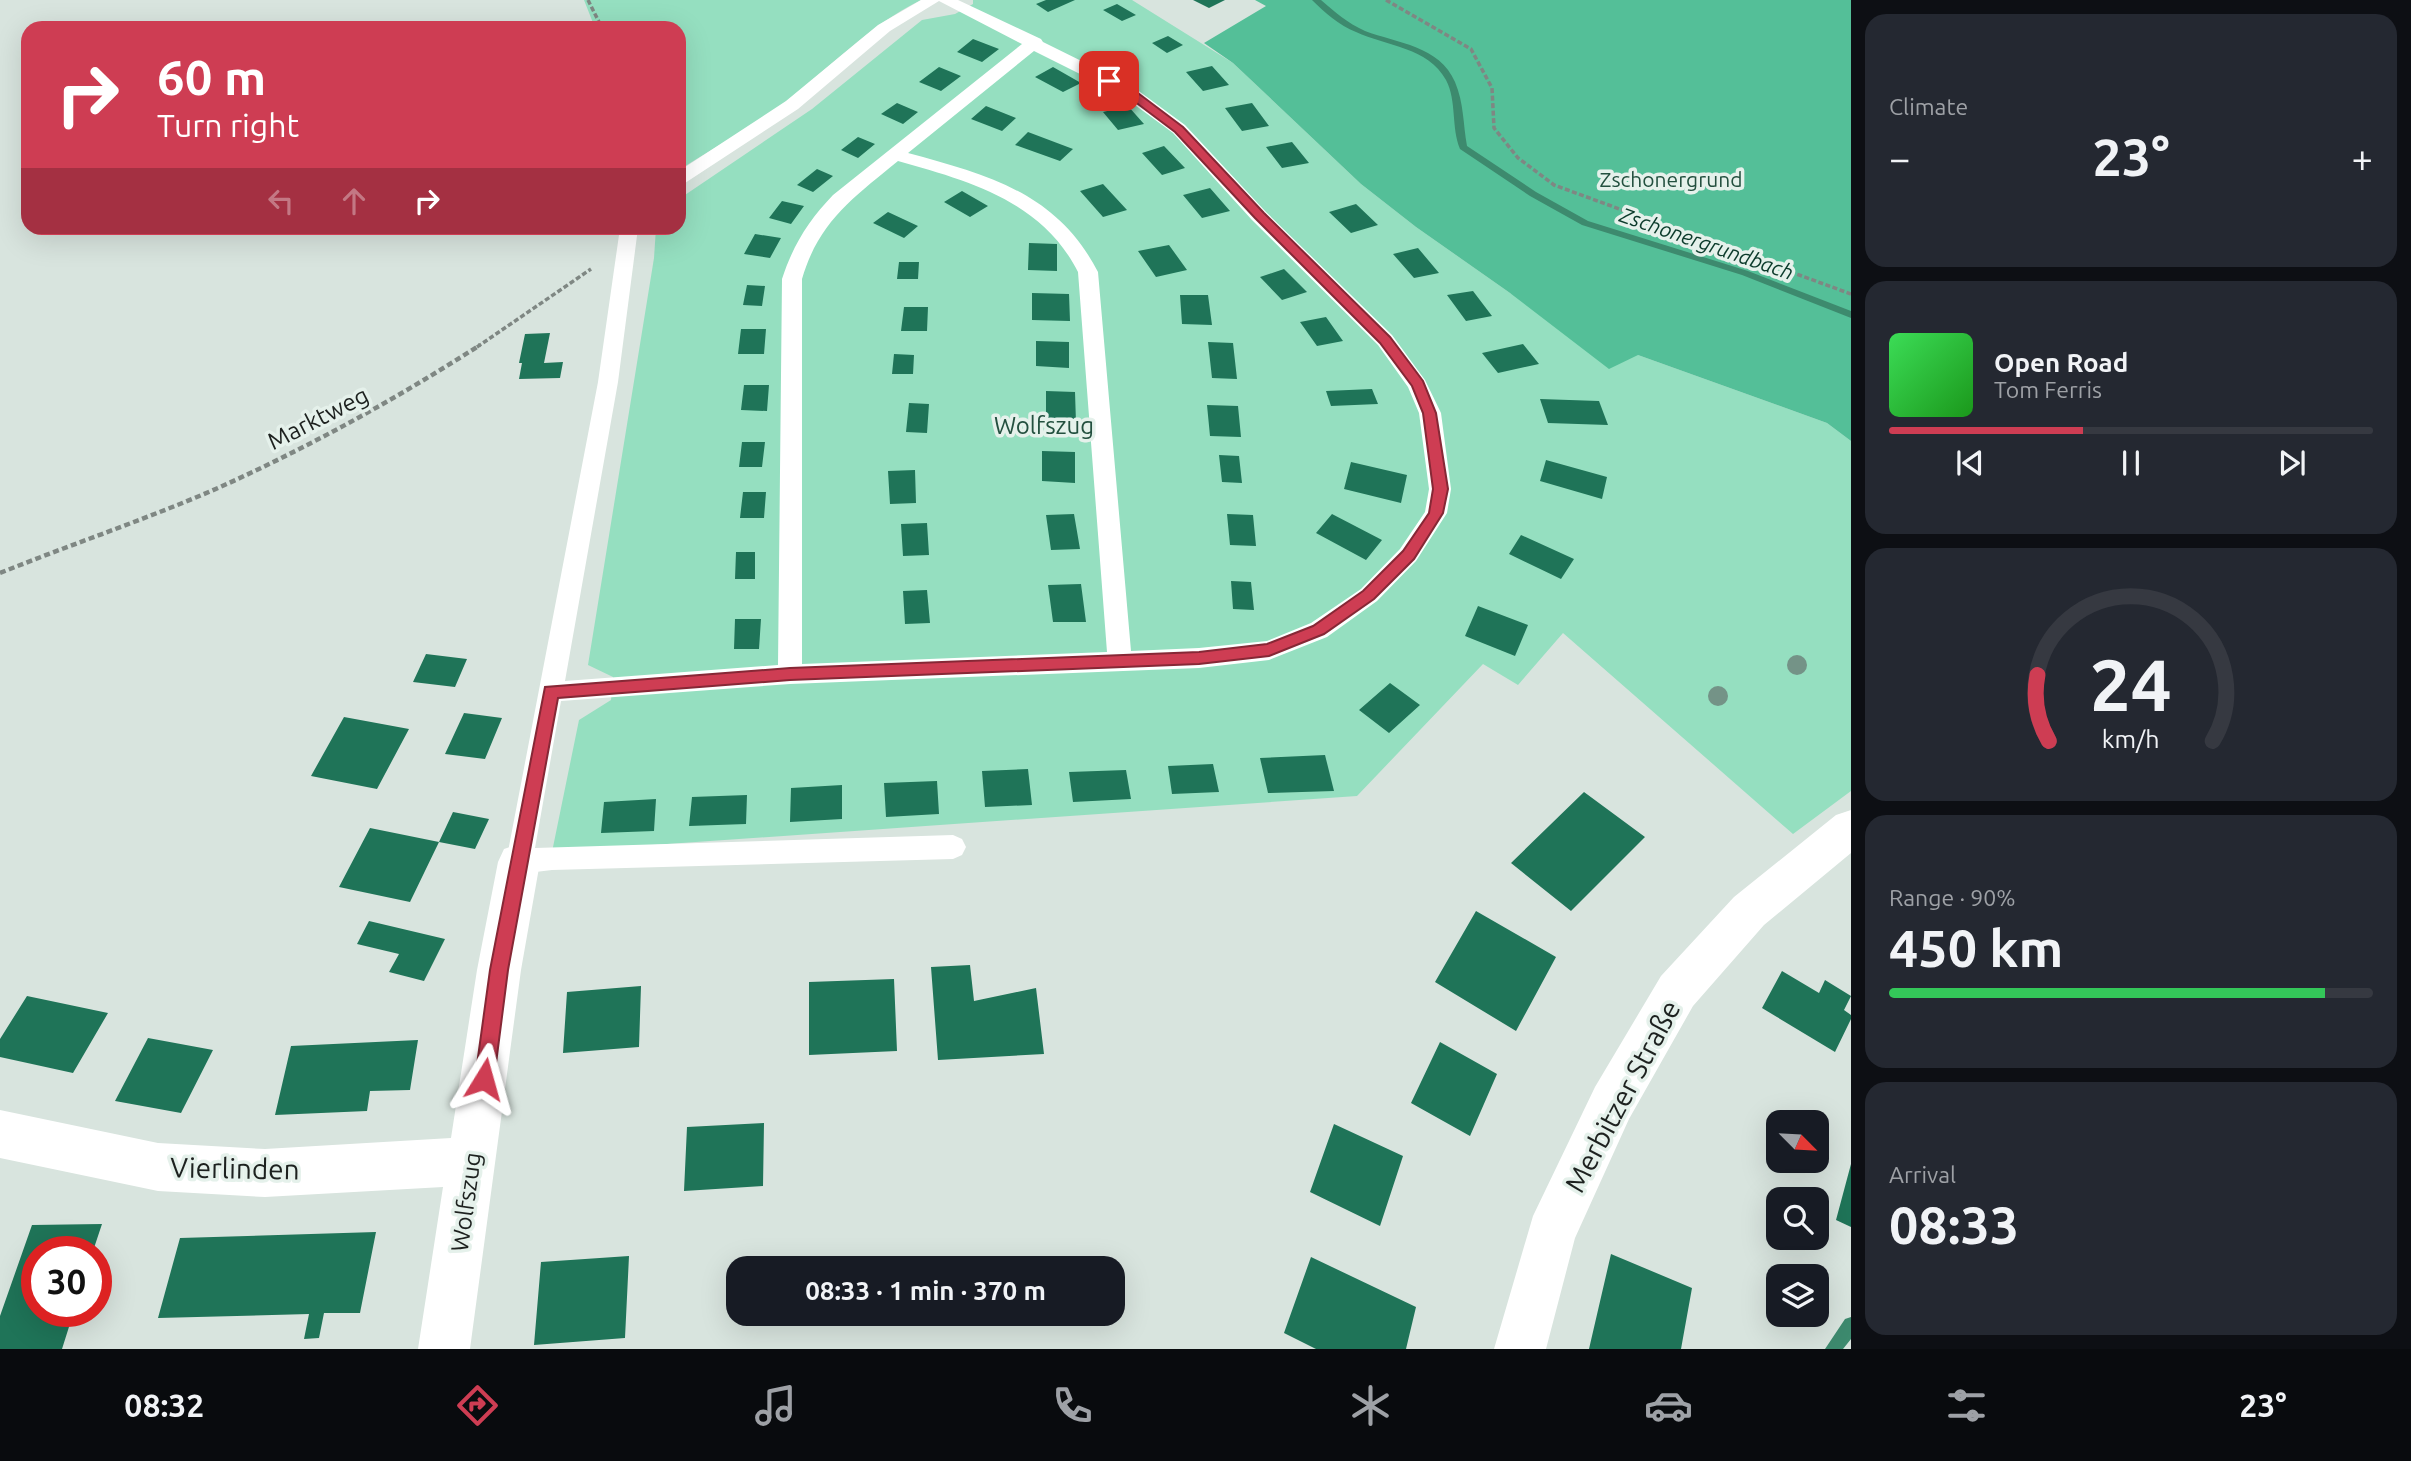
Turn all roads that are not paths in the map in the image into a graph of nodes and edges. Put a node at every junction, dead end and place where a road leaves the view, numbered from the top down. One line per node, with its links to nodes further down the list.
1 (932, 0): 5 (lane)
2 (946, 0): 3 (lane)
3 (1035, 42): 4 (lane); 7 (lane)
4 (894, 155): 7 (lane); 8 (lane)
5 (686, 174)
6 (627, 236): 9 (lane, Wolfszug)
7 (1120, 661): 8 (lane)
8 (790, 674): 9 (lane)
9 (551, 692): 12 (lane, Wolfszug)
10 (1851, 828): 16 (street, Merbitzer Straße)
11 (953, 847): 12 (lane)
12 (519, 862): 14 (street, Wolfszug)
13 (0, 1134): 14 (street, Vierlinden)
14 (473, 1161): 15 (street, Wolfszug)
15 (444, 1349)
16 (1520, 1349)

